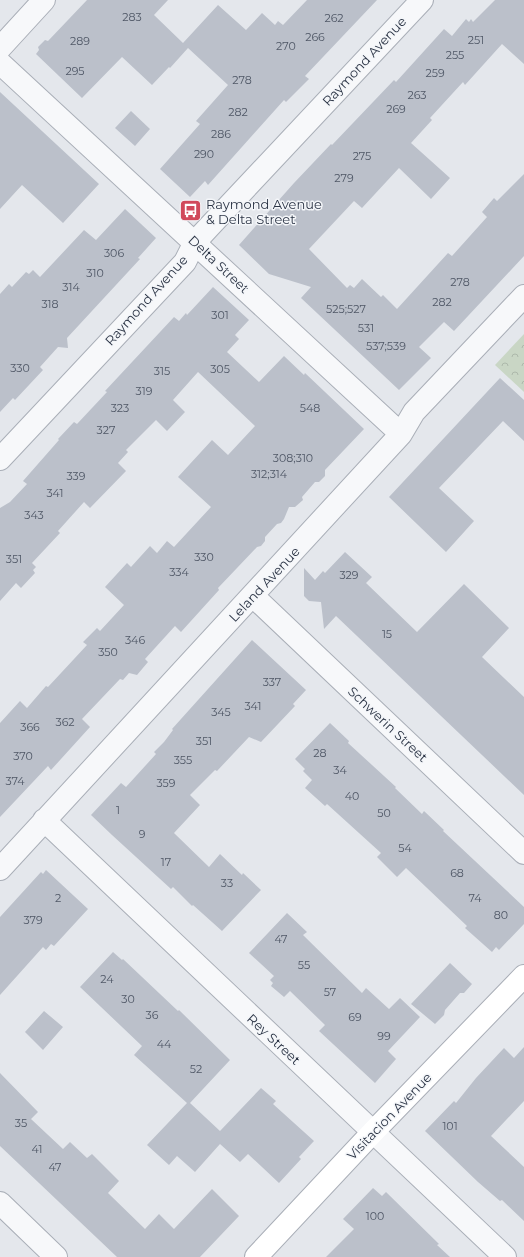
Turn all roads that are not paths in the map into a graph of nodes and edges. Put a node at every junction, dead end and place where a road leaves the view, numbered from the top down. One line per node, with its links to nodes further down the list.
1 (44, 0): 3 (street)
2 (422, 0): 5 (street, Raymond Avenue)
3 (0, 48)
4 (0, 62): 5 (street, Delta Street)
5 (195, 242): 7 (street, Delta Street); 8 (street, Raymond Avenue)
6 (524, 296): 7 (street, Leland Avenue)
7 (401, 434): 9 (street, Leland Avenue)
8 (0, 459)
9 (253, 596): 10 (street, Leland Avenue); 11 (street, Schwerin Street)
10 (44, 820): 12 (street, Leland Avenue); 14 (street, Rey Street)
11 (524, 853)
12 (0, 869)
13 (524, 976): 14 (street, Visitacion Avenue)
14 (373, 1132): 17 (street, Visitacion Avenue); 18 (street, Rey Street)
15 (0, 1203): 16 (street)
16 (56, 1257)
17 (256, 1257)
18 (505, 1257)

